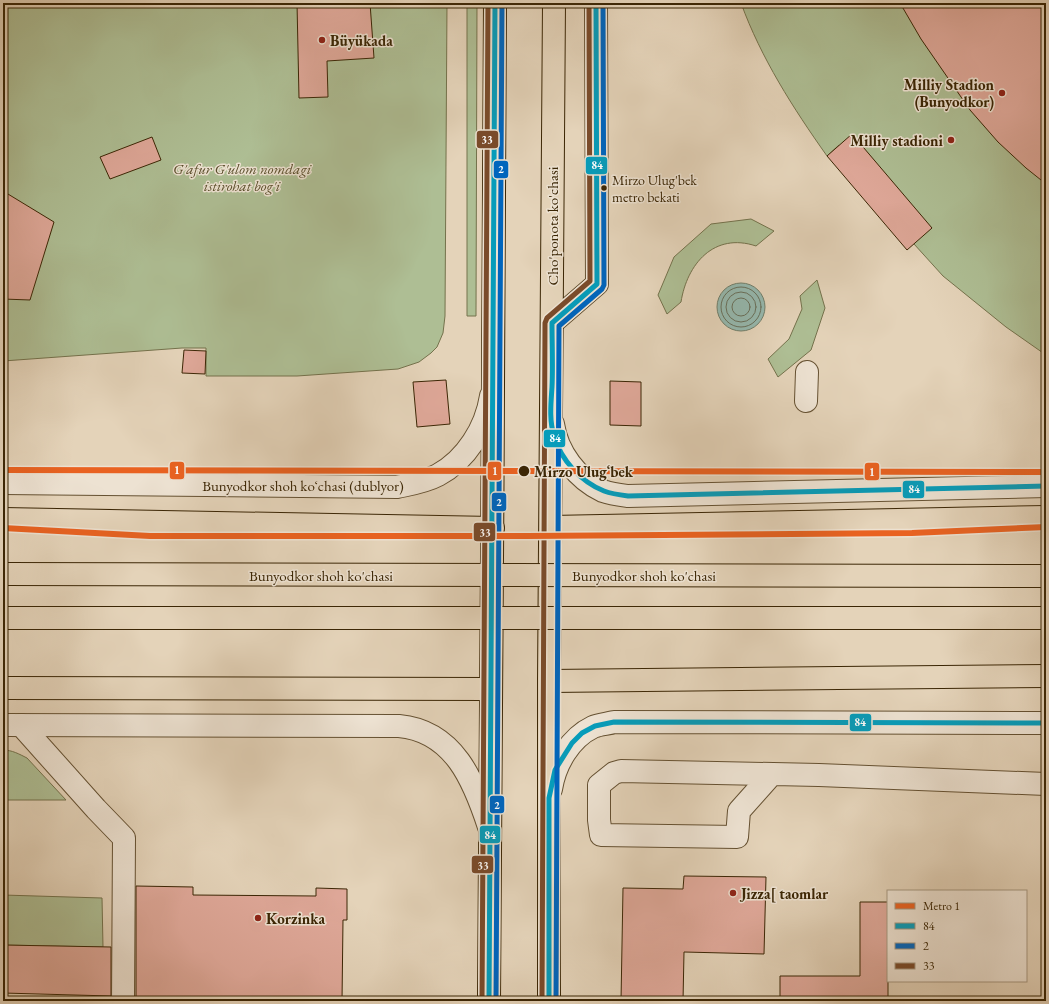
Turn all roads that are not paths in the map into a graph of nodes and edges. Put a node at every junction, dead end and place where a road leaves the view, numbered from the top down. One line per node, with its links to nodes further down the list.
1 (495, 3): 6 (main road)
2 (554, 3): 4 (main road, Cho'ponota ko'chasi)
3 (596, 3): 4 (street)
4 (552, 323): 8 (main road, Cho'ponota ko'chasi)
5 (807, 372): 7 (street)
6 (493, 379): 9 (street, Bunyodkor shoh koʻchasi (dublyor)); 14 (main road)
7 (806, 401)
8 (551, 416): 10 (street); 13 (main road, Cho'ponota ko'chasi)
9 (3, 483)
10 (1046, 486)
11 (1046, 517): 13 (main road)
12 (3, 519): 14 (main road)
13 (551, 526): 20 (main road, Cho'ponota ko'chasi)
14 (493, 528): 22 (main road)
15 (3, 574): 16 (main road, Bunyodkor shoh ko'chasi, bridge)
16 (1046, 576)
17 (3, 618): 18 (main road, bridge)
18 (1046, 618)
19 (1046, 676): 20 (main road)
20 (550, 681): 27 (main road, Cho'ponota ko'chasi)
21 (3, 688): 22 (main road)
22 (491, 689): 28 (main road)
23 (1046, 723): 27 (street)
24 (12, 725): 28 (street); 29 (street)
25 (772, 774): 25 (street); 26 (street)
26 (1046, 784)
27 (549, 798): 31 (main road, Cho'ponota ko'chasi)
28 (490, 832): 30 (main road)
29 (123, 1001)
30 (489, 1001)
31 (549, 1001)

